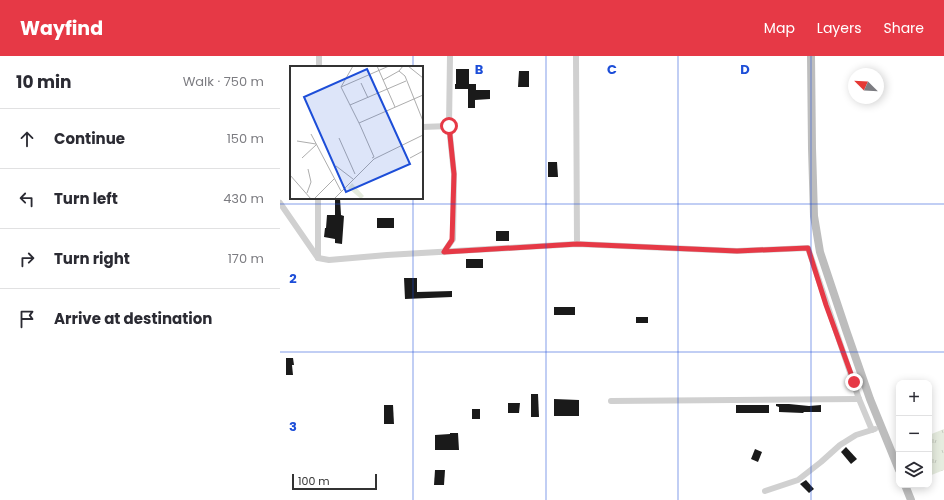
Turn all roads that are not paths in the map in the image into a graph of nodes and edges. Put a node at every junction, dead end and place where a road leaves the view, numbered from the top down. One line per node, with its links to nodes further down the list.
1 (320, 56): 5 (street)
2 (450, 56): 6 (street)
3 (576, 56): 10 (street)
4 (811, 56): 15 (street)
5 (319, 66)
6 (449, 126): 7 (street); 11 (street)
7 (423, 127)
8 (318, 199): 12 (street)
9 (280, 204): 12 (street)
10 (577, 244): 11 (street); 13 (street)
11 (444, 252): 12 (street)
12 (318, 258)
13 (859, 399): 14 (street); 16 (street)
14 (611, 401)
15 (882, 427): 16 (street); 17 (street)
16 (872, 430): 19 (street)
17 (896, 462)
18 (906, 488): 20 (street)
19 (765, 491)
20 (911, 500)

